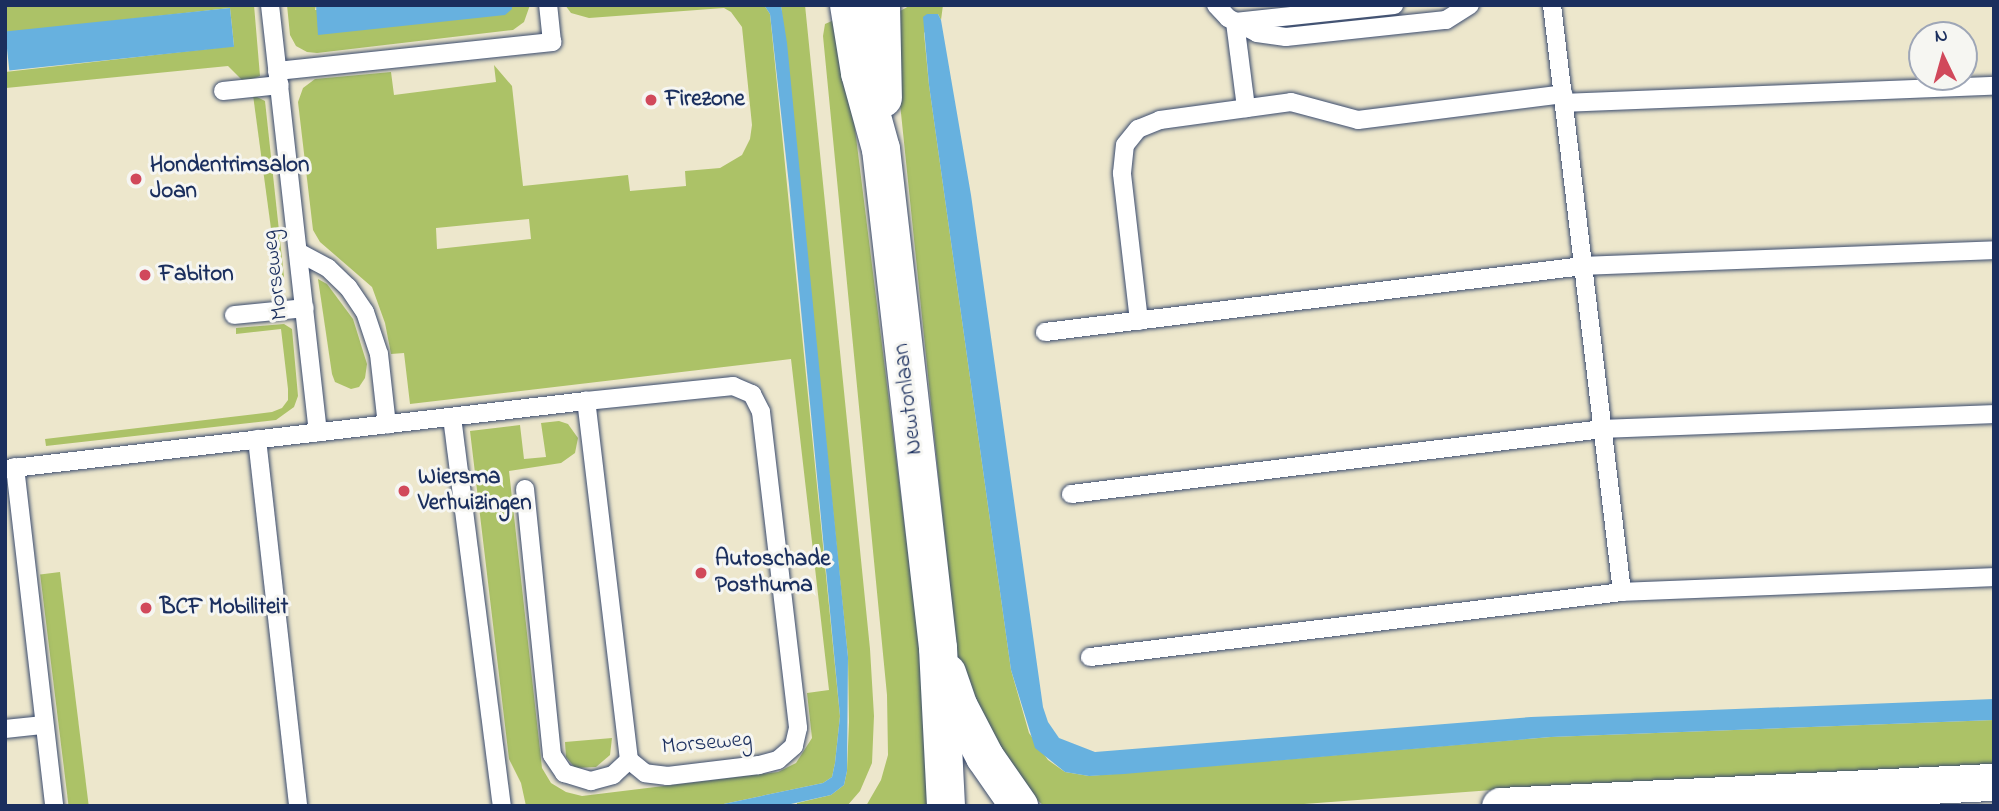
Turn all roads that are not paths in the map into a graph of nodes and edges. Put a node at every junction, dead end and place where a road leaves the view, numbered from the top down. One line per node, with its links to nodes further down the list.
1 (270, 5): 10 (lane, Morseweg)
2 (548, 5): 10 (lane)
3 (849, 5): 15 (street, Newtonlaan)
4 (881, 5): 15 (street, Newtonlaan)
5 (1216, 5): 9 (lane)
6 (1394, 5): 9 (lane)
7 (1470, 5): 9 (lane)
8 (1552, 5): 13 (lane)
9 (1235, 22): 14 (lane)
10 (279, 78): 12 (lane); 17 (lane, Morseweg)
11 (1994, 86): 13 (lane)
12 (223, 91)
13 (1563, 99): 14 (lane); 18 (lane)
14 (1246, 108): 21 (lane)
15 (881, 149): 35 (street, Newtonlaan)
16 (1994, 250): 18 (lane)
17 (298, 252): 19 (lane, Morseweg); 26 (lane)
18 (1583, 266): 21 (lane); 27 (lane)
19 (305, 307): 20 (lane); 28 (lane, Morseweg)
20 (234, 315)
21 (1139, 321): 22 (lane)
22 (1045, 332)
23 (586, 401): 25 (lane, Morseweg); 39 (lane, Morseweg); 39 (lane, Morseweg)
24 (1994, 414): 27 (lane)
25 (452, 417): 26 (lane, Morseweg); 43 (lane)
26 (387, 425): 28 (lane, Morseweg)
27 (1603, 429): 32 (lane); 34 (lane)
28 (318, 432): 29 (lane, Morseweg)
29 (257, 439): 30 (lane, Morseweg); 42 (lane)
30 (10, 468): 37 (lane)
31 (526, 489): 39 (lane)
32 (1071, 494)
33 (1994, 578): 34 (lane)
34 (1622, 592): 36 (lane)
35 (938, 648): 44 (street, Newtonlaan); 45 (street, Newtonlaan)
36 (1090, 657)
37 (44, 725): 38 (lane); 41 (lane)
38 (5, 729)
39 (629, 760)
40 (1994, 782): 46 (street)
41 (54, 806)
42 (298, 806)
43 (502, 806)
44 (946, 806)
45 (1019, 806)
46 (1500, 806)

